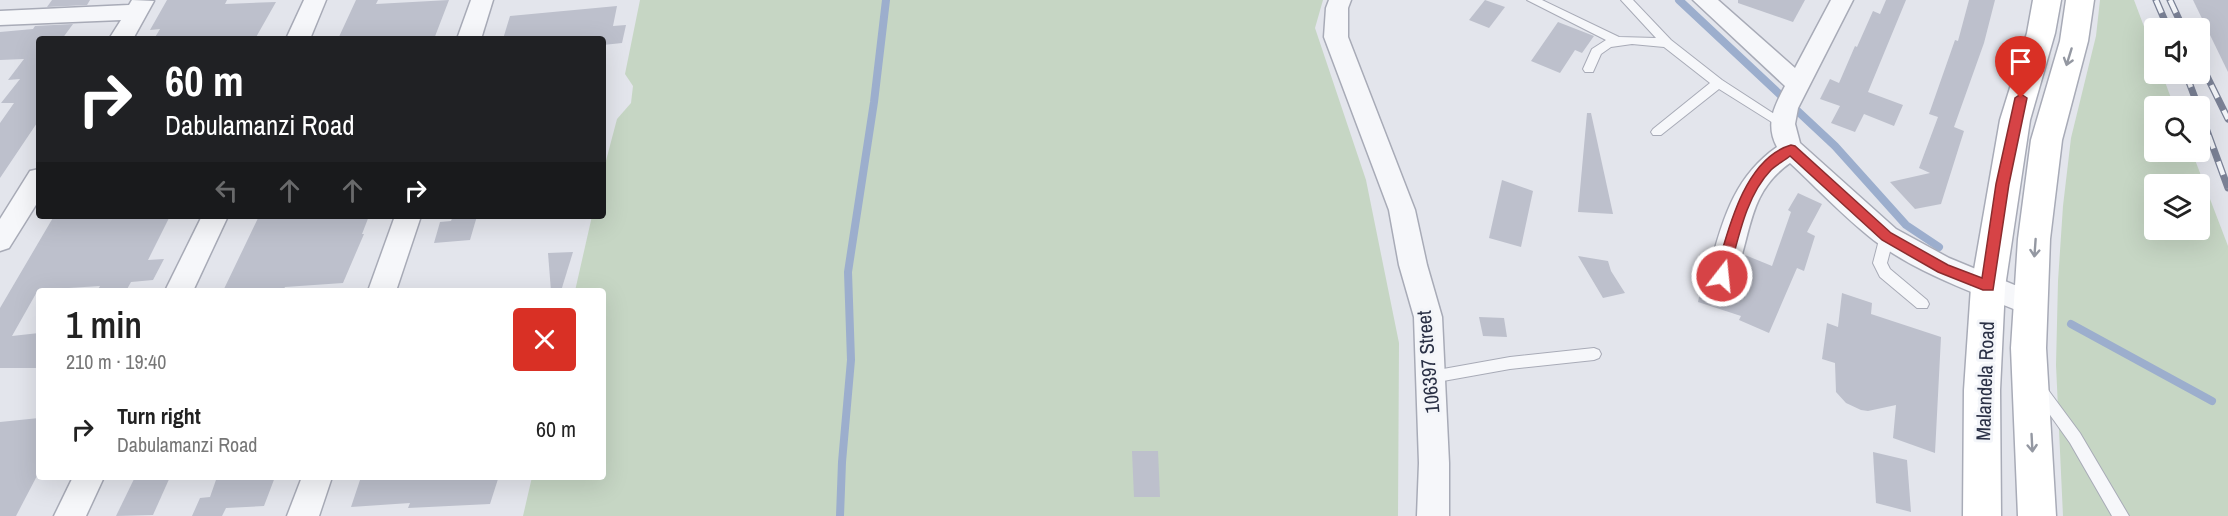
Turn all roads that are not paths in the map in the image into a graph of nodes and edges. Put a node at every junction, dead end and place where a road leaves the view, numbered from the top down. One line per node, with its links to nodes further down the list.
1 (315, 0): 13 (street)
2 (482, 0): 14 (street)
3 (1340, 0): 35 (street, 106397 Street)
4 (1533, 0): 15 (lane)
5 (1627, 0): 16 (lane)
6 (1704, 0): 19 (street)
7 (1842, 0): 19 (street)
8 (2047, 0): 28 (main road, Malandela Road)
9 (2080, 0): 32 (main road, one-way to 32)
10 (140, 6): 11 (street); 12 (street)
11 (0, 18)
12 (123, 36)
13 (299, 36)
14 (470, 36)
15 (1617, 41): 16 (lane); 17 (lane)
16 (1667, 43): 18 (lane)
17 (1589, 69)
18 (1718, 83): 19 (lane); 20 (lane)
19 (1790, 104): 21 (street)
20 (1657, 132)
21 (1791, 149): 25 (street); 27 (street)
22 (36, 183): 26 (street)
23 (214, 219): 29 (street)
24 (407, 219): 30 (street)
25 (1887, 236): 28 (street); 31 (lane)
26 (0, 242)
27 (1722, 276)
28 (1988, 286): 32 (street); 41 (main road, Malandela Road)
29 (179, 288)
30 (383, 288)
31 (1922, 304)
32 (2031, 304): 34 (main road)
33 (1594, 354): 35 (lane)
34 (2028, 373): 42 (main road, one-way to 42); 43 (lane)
35 (1432, 377): 40 (street, 106397 Street)
36 (88, 480): 38 (street)
37 (316, 480): 39 (street)
38 (70, 516)
39 (303, 516)
40 (1433, 516)
41 (1982, 516)
42 (2037, 516)
43 (2121, 516)

